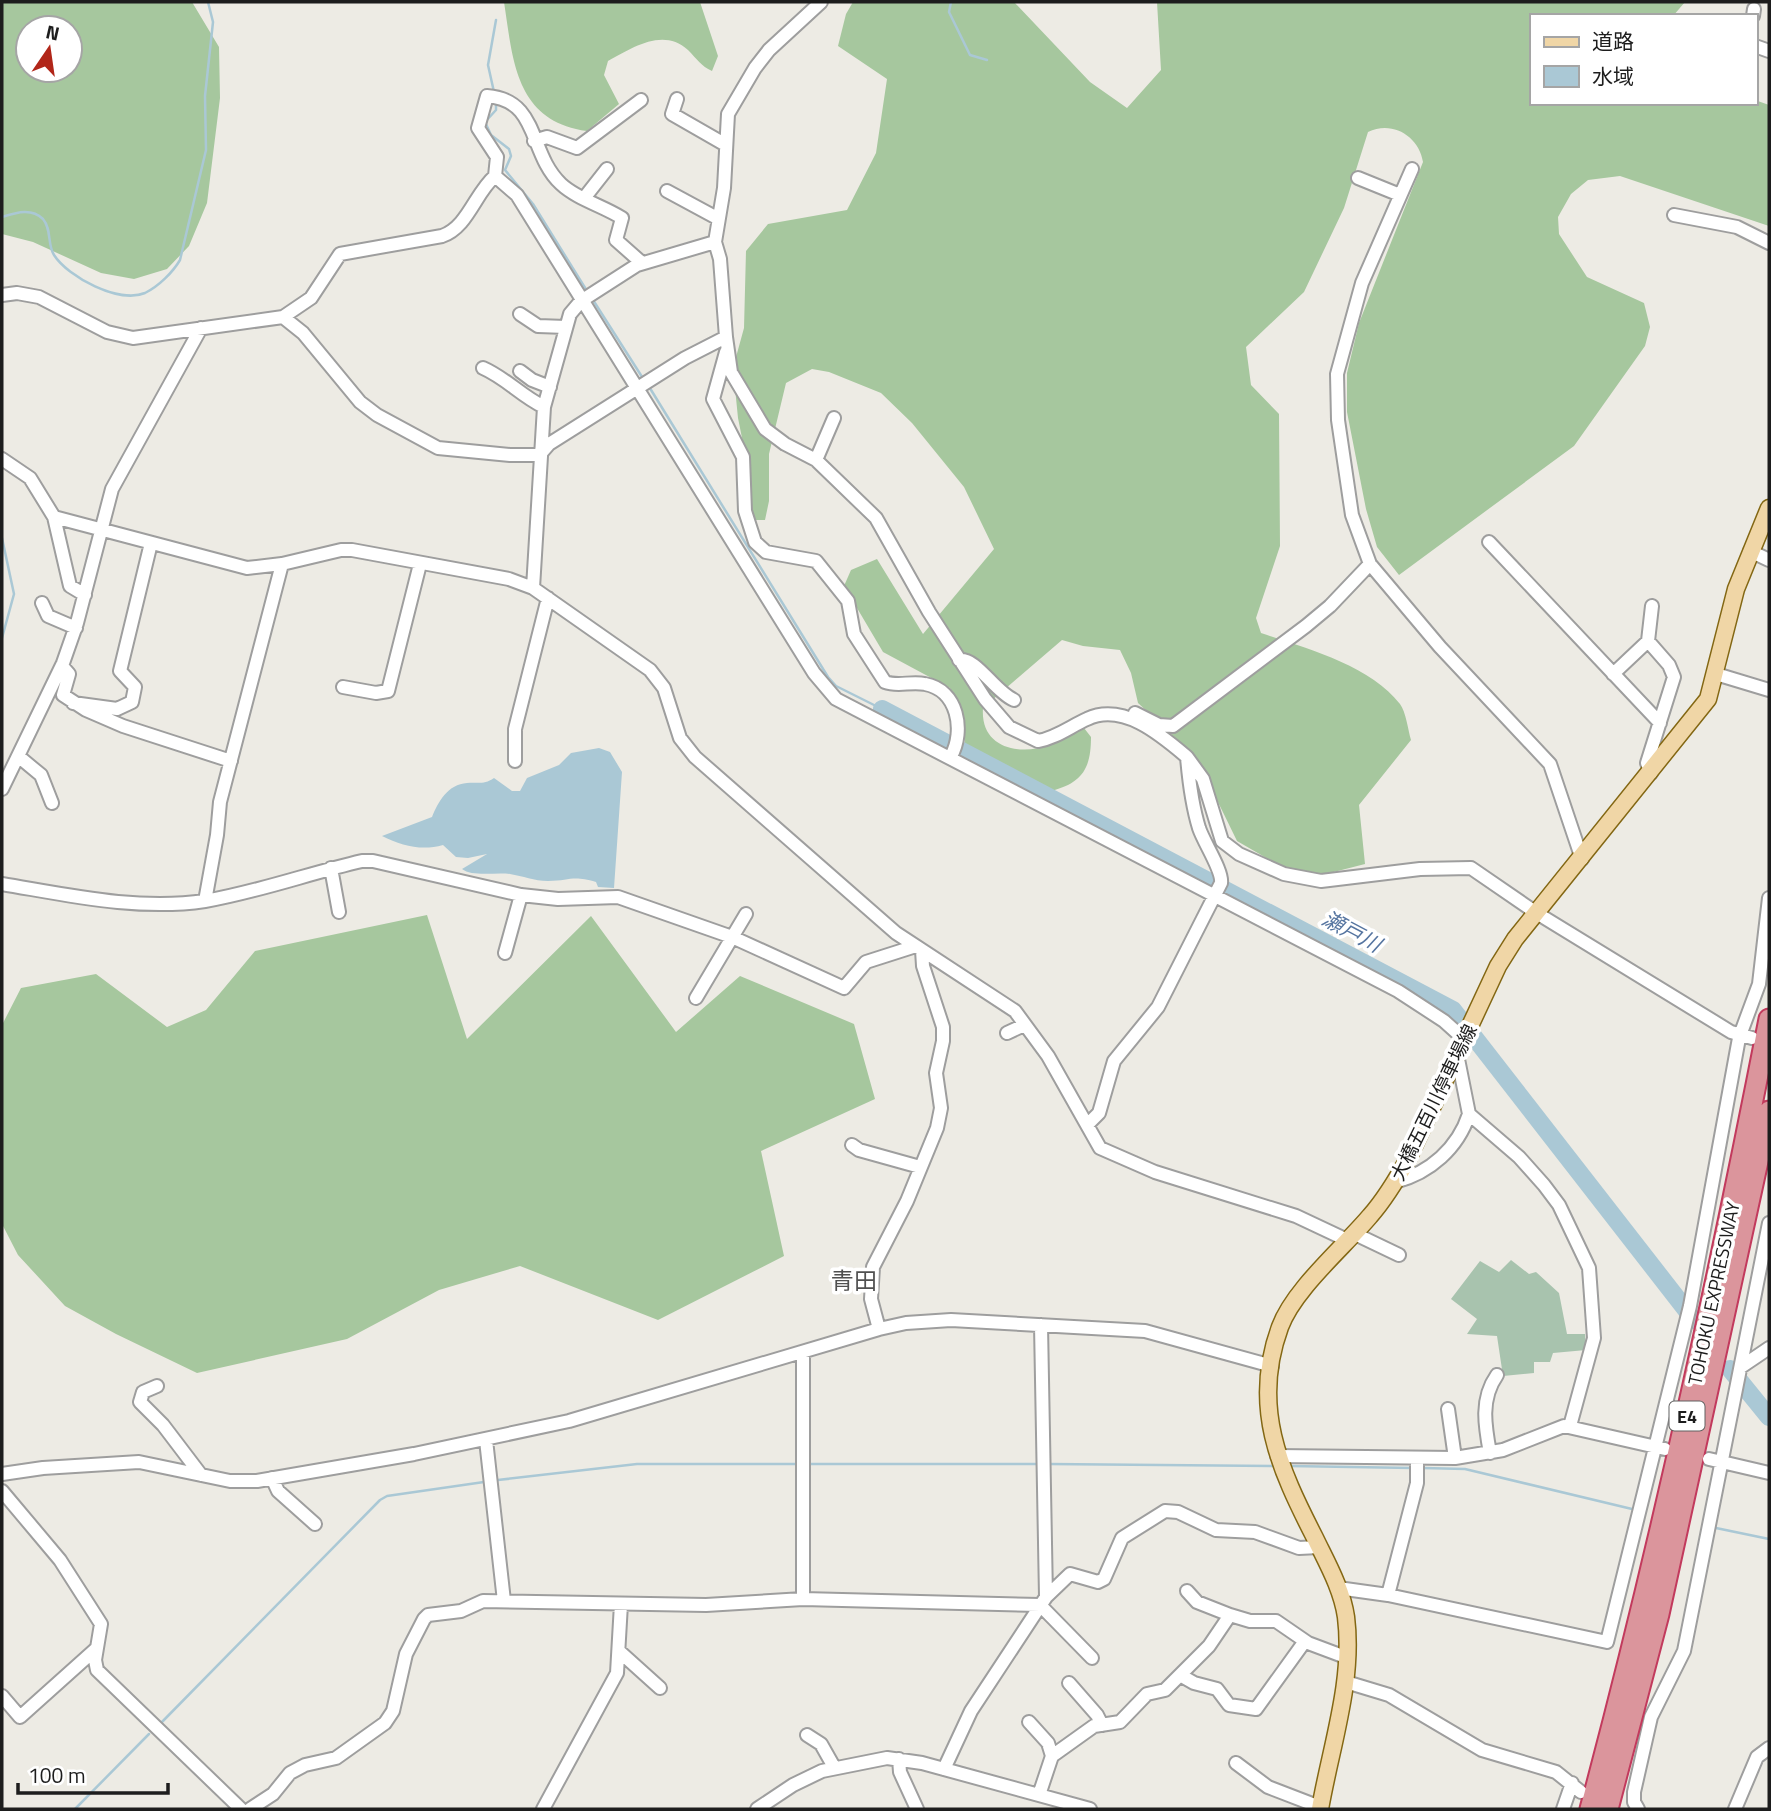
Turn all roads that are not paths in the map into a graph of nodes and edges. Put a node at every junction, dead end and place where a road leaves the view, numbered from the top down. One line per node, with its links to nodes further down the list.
1 (821, 2): 5 (street)
2 (677, 99): 5 (street)
3 (642, 100): 4 (street)
4 (534, 141): 8 (street); 12 (street)
5 (726, 145): 14 (street)
6 (607, 169): 12 (street)
7 (1412, 169): 11 (street)
8 (495, 176): 19 (street); 21 (street)
9 (1358, 178): 11 (street)
10 (667, 191): 14 (street)
11 (1401, 195): 43 (street)
12 (584, 197): 17 (street)
13 (1674, 215): 16 (street)
14 (718, 218): 15 (street)
15 (715, 242): 17 (street); 24 (street)
16 (1769, 243)
17 (642, 263): 19 (street)
18 (2, 295): 23 (street)
19 (587, 296): 22 (street); 27 (street)
20 (520, 314): 22 (street)
21 (283, 317): 23 (street); 31 (street)
22 (566, 327): 28 (street)
23 (201, 328): 36 (street)
24 (727, 343): 27 (street); 33 (street); 62 (street)
25 (483, 368): 29 (street)
26 (520, 371): 28 (street)
27 (643, 386): 31 (street); 62 (street)
28 (550, 387): 29 (street)
29 (544, 407): 31 (street)
30 (834, 418): 33 (street)
31 (542, 452): 44 (street)
32 (2, 460): 35 (street)
33 (816, 460): 51 (street)
34 (1769, 508): 39 (main road, 大橋五百川停車場線)
35 (54, 517): 36 (street); 45 (street)
36 (101, 530): 38 (street); 45 (street)
37 (1489, 542): 53 (street)
38 (151, 543): 41 (street); 58 (street)
39 (1750, 551): 40 (street); 54 (main road, 大橋五百川停車場線)
40 (1769, 560)
41 (282, 564): 42 (street); 64 (street)
42 (420, 564): 44 (street); 55 (street)
43 (1370, 564): 59 (street); 70 (street)
44 (533, 588): 46 (street)
45 (85, 595): 49 (street)
46 (548, 598): 65 (street); 81 (street)
47 (42, 603): 49 (street)
48 (1652, 606): 50 (street)
49 (76, 628): 52 (street)
50 (1648, 642): 53 (street); 60 (street)
51 (959, 660): 57 (street); 59 (street)
52 (62, 666): 58 (street); 61 (street)
53 (1613, 674): 60 (street)
54 (1716, 674): 56 (street); 67 (main road, 大橋五百川停車場線)
55 (343, 687)
56 (1769, 690)
57 (1014, 700)
58 (73, 703): 64 (street)
59 (1131, 719): 63 (street)
60 (1660, 723): 67 (street)
61 (18, 756): 66 (street); 69 (street)
62 (951, 756): 73 (street)
63 (1187, 757): 73 (street); 78 (street)
64 (231, 761): 76 (street)
65 (515, 761)
66 (6, 766): 68 (street)
67 (1651, 773): 70 (main road, 大橋五百川停車場線)
68 (2, 789)
69 (52, 803)
70 (1582, 859): 78 (main road, 大橋五百川停車場線)
71 (331, 868): 74 (street); 76 (street); 77 (street)
72 (2, 884): 76 (street)
73 (1219, 889): 88 (street); 91 (street)
74 (521, 895): 80 (street); 82 (street)
75 (1769, 898): 87 (street)
76 (205, 901)
77 (339, 912)
78 (1535, 912): 87 (street); 88 (main road, 大橋五百川停車場線)
79 (747, 914): 80 (street)
80 (732, 937): 81 (street); 83 (street)
81 (919, 948): 85 (street); 93 (street)
82 (505, 953)
83 (696, 998)
84 (1769, 1019): 150 (highway, TOHOKU EXPRESSWAY / E4)
85 (1024, 1025): 86 (street); 91 (street)
86 (1007, 1033)
87 (1746, 1036): 109 (street)
88 (1465, 1038): 90 (street); 94 (main road, 大橋五百川停車場線)
89 (1769, 1111): 159 (highway, TOHOKU EXPRESSWAY / E4)
90 (1469, 1114): 94 (street); 107 (street)
91 (1087, 1125): 96 (street)
92 (852, 1145): 93 (street)
93 (920, 1167): 99 (street)
94 (1395, 1182): 96 (main road, 大橋五百川停車場線)
95 (1769, 1223): 103 (street)
96 (1350, 1236): 97 (street); 102 (main road, 大橋五百川停車場線)
97 (1399, 1255)
98 (1041, 1325): 99 (street); 102 (street); 127 (street)
99 (879, 1329): 101 (street)
100 (1769, 1348): 103 (street)
101 (803, 1352): 108 (street); 125 (street)
102 (1272, 1366): 113 (main road, 大橋五百川停車場線)
103 (1740, 1369): 112 (street)
104 (1497, 1375): 110 (street)
105 (156, 1386): 117 (street)
106 (1448, 1409): 111 (street)
107 (1570, 1426): 109 (street); 110 (street)
108 (486, 1440): 118 (street); 126 (street)
109 (1660, 1448): 124 (street)
110 (1490, 1453): 111 (street)
111 (1455, 1458): 114 (street)
112 (1715, 1460): 115 (street); 160 (street)
113 (1280, 1463): 114 (street); 121 (main road, 大橋五百川停車場線)
114 (1418, 1465): 124 (street)
115 (1769, 1473)
116 (2, 1474): 117 (street)
117 (201, 1475): 118 (street)
118 (272, 1478): 120 (street)
119 (2, 1491): 131 (street)
120 (315, 1524)
121 (1319, 1547): 122 (main road, 大橋五百川停車場線); 127 (street)
122 (1338, 1588): 124 (street); 134 (main road, 大橋五百川停車場線)
123 (1187, 1591): 129 (street)
124 (1388, 1595)
125 (803, 1598): 127 (street); 128 (street)
126 (504, 1601): 128 (street); 153 (street)
127 (1043, 1601): 133 (street); 148 (street)
128 (621, 1604): 132 (street)
129 (1230, 1615): 130 (street); 135 (street)
130 (1306, 1641): 134 (street); 135 (street)
131 (97, 1648): 139 (street); 152 (street)
132 (620, 1653): 138 (street); 154 (street)
133 (1092, 1658)
134 (1348, 1658): 136 (main road, 大橋五百川停車場線)
135 (1180, 1675): 141 (street)
136 (1346, 1682): 150 (street); 151 (main road, 大橋五百川停車場線)
137 (1069, 1684): 141 (street)
138 (660, 1688)
139 (2, 1696)
140 (1028, 1722): 144 (street)
141 (1101, 1725): 144 (street)
142 (807, 1735): 147 (street)
143 (1769, 1748): 161 (street)
144 (1052, 1756): 149 (street)
145 (899, 1759): 147 (street); 148 (street); 156 (street)
146 (1236, 1763): 151 (street)
147 (834, 1767): 155 (street)
148 (944, 1769): 149 (street)
149 (1039, 1795): 157 (street)
150 (1581, 1795): 158 (street)
151 (1320, 1808)
152 (242, 1809)
153 (250, 1809)
154 (543, 1809)
155 (757, 1809)
156 (917, 1809)
157 (1090, 1809)
158 (1563, 1809)
159 (1608, 1809)
160 (1638, 1809)
161 (1735, 1809)

